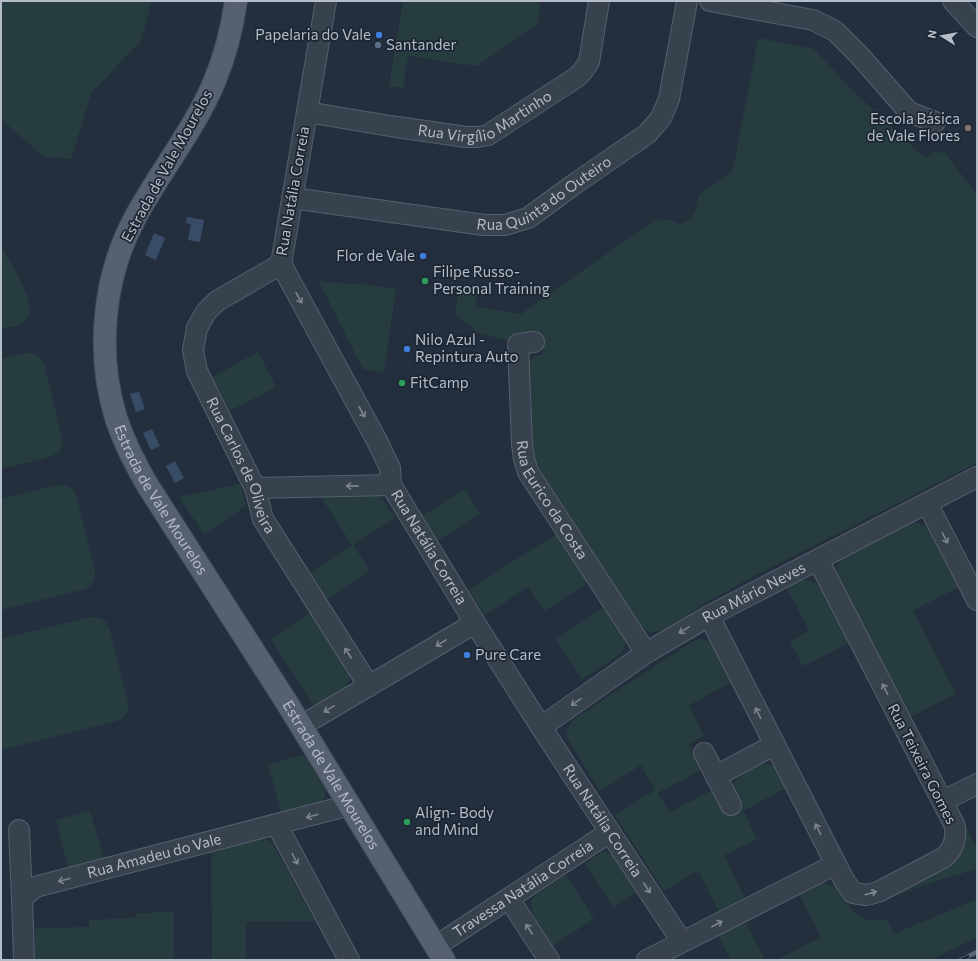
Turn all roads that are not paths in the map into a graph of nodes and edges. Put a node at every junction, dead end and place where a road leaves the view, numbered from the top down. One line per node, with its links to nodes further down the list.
1 (236, 1): 23 (main road, Estrada de Vale Mourelos)
2 (326, 1): 8 (street, Rua Natália Correia)
3 (599, 1): 8 (street, Rua Virgílio Martinho)
4 (687, 1): 10 (street, Rua Quinta do Outeiro)
5 (710, 1): 9 (street)
6 (953, 1): 7 (street)
7 (977, 27)
8 (307, 112): 10 (street, Rua Natália Correia)
9 (935, 122)
10 (292, 198): 11 (street, Rua Natália Correia)
11 (281, 264): 14 (street, Rua Natália Correia, one-way to 14); 15 (street, Rua Carlos de Oliveira)
12 (534, 342): 21 (street, Rua Eurico da Costa)
13 (977, 477): 16 (street, Rua Mário Neves)
14 (390, 485): 15 (street, one-way to 15); 20 (street, Rua Natália Correia)
15 (255, 488): 22 (street, Rua Carlos de Oliveira, one-way to 15)
16 (927, 503): 17 (street, Rua Mário Neves); 18 (street, one-way to 18)
17 (818, 560): 19 (street, Rua Mário Neves); 29 (street, Rua Teixeira Gomes, one-way to 17)
18 (977, 600)
19 (709, 616): 21 (street, Rua Mário Neves, one-way to 21); 25 (street, Rua Teixeira Gomes, one-way to 19)
20 (474, 623): 22 (street, one-way to 22); 24 (street, Rua Natália Correia)
21 (646, 653): 24 (street, Rua Mário Neves, one-way to 24)
22 (369, 686): 23 (street, one-way to 23)
23 (301, 726): 30 (main road, Estrada de Vale Mourelos)
24 (541, 727): 34 (street, Rua Natália Correia)
25 (774, 745): 27 (street); 35 (street, Rua Teixeira Gomes, one-way to 25)
26 (704, 753): 27 (street)
27 (716, 776): 31 (street)
28 (977, 784): 29 (street)
29 (943, 801): 35 (street, Rua Teixeira Gomes, one-way to 29)
30 (350, 805): 32 (street, Rua Amadeu do Vale, one-way to 32); 39 (main road, Estrada de Vale Mourelos)
31 (731, 805)
32 (277, 825): 36 (street, Rua Amadeu do Vale, one-way to 36); 41 (street, one-way to 41)
33 (19, 830): 36 (street)
34 (610, 832): 37 (street, Travessa Natália Correia); 38 (street, Rua Natália Correia, one-way to 38)
35 (836, 864): 38 (street, one-way to 35)
36 (22, 899): 40 (street)
37 (509, 899): 39 (street, Travessa Natália Correia); 42 (street, one-way to 37)
38 (682, 942): 43 (street)
39 (440, 953)
40 (24, 960)
41 (349, 960)
42 (549, 960)
43 (647, 960)

